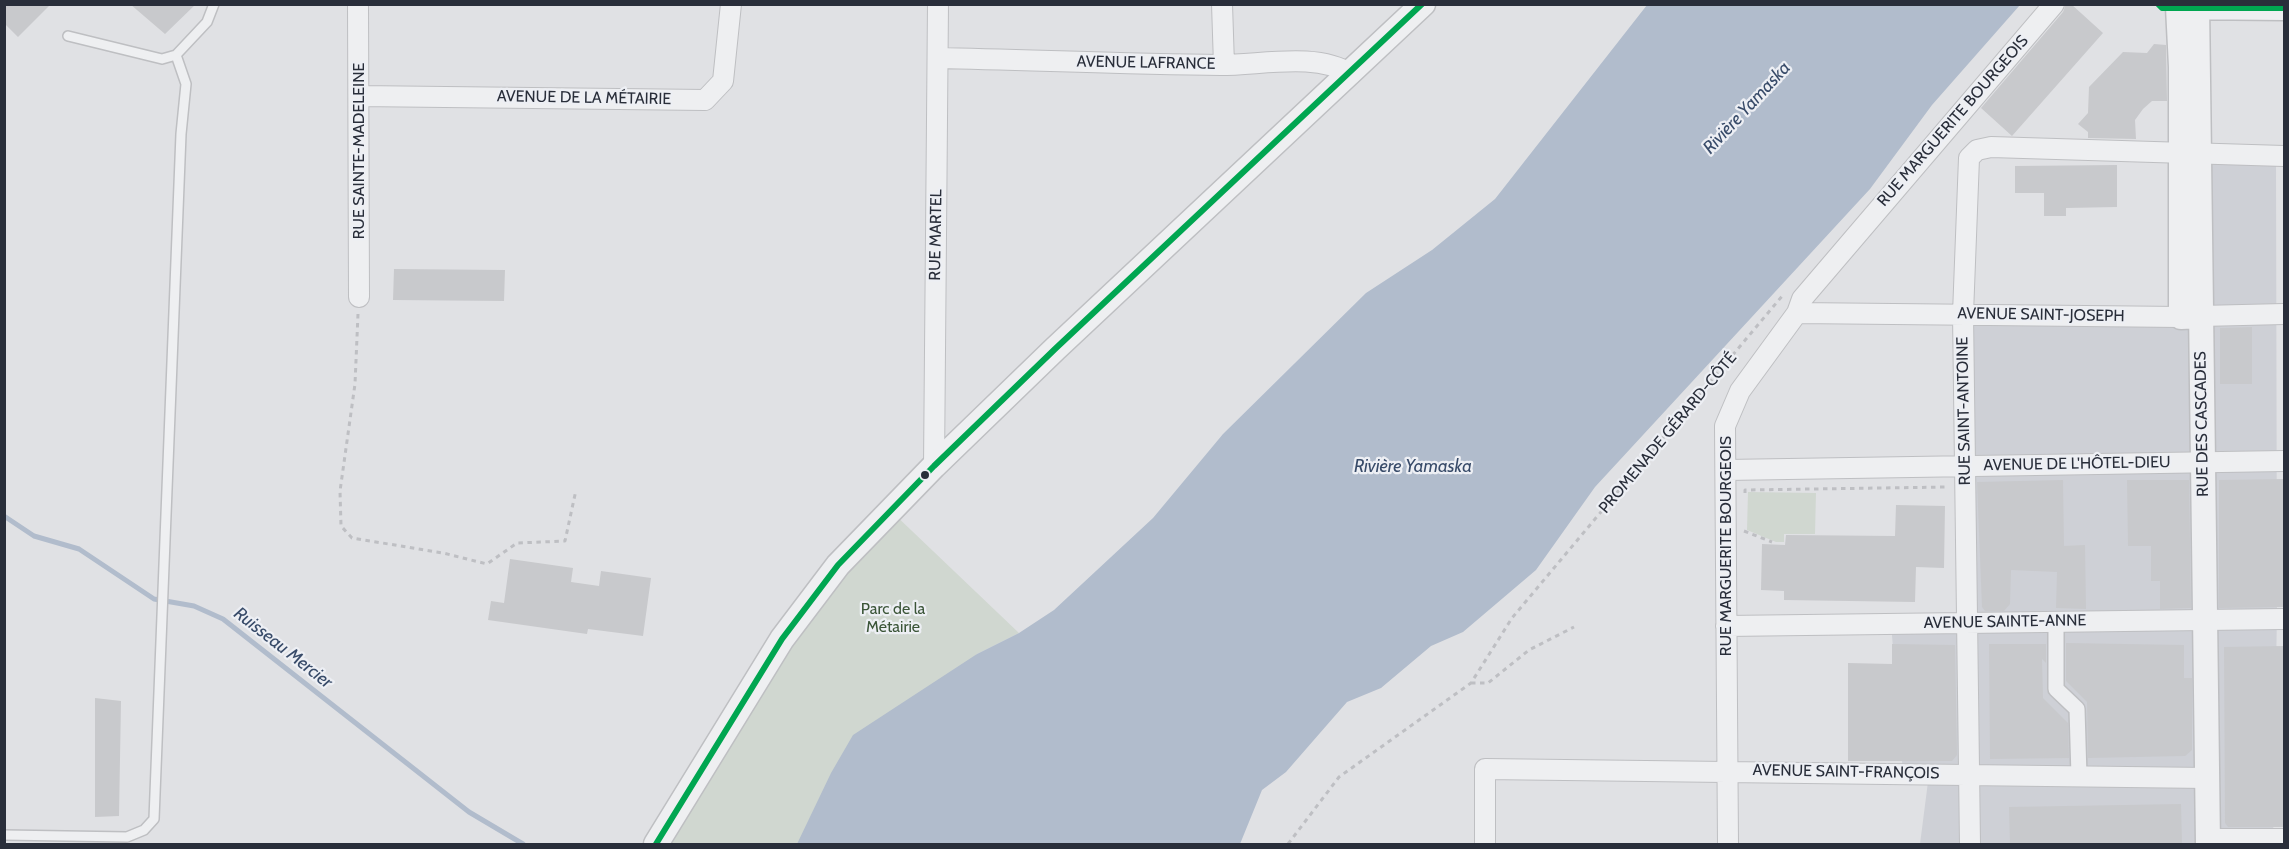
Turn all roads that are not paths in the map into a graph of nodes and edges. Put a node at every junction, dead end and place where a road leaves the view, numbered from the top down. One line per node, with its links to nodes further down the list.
1 (214, 4): 11 (lane)
2 (358, 4): 15 (street, RUE SAINTE-MADELEINE)
3 (731, 4): 15 (street, AVENUE DE LA MÉTAIRIE)
4 (938, 4): 12 (street, RUE MARTEL)
5 (1222, 4): 13 (street)
6 (1423, 4): 14 (street)
7 (2054, 4): 19 (street, RUE MARGUERITE BOURGEOIS)
8 (2179, 6): 9 (street); 16 (street, RUE DES CASCADES); 16 (street, RUE DES CASCADES)
9 (2284, 8)
10 (68, 36): 11 (lane)
11 (176, 55): 37 (lane)
12 (938, 58): 13 (street, AVENUE LAFRANCE); 25 (street, RUE MARTEL)
13 (1224, 65): 14 (street, AVENUE LAFRANCE)
14 (1351, 74): 25 (street)
15 (359, 96): 18 (street, RUE SAINTE-MADELEINE)
16 (2191, 152): 17 (street); 20 (street, RUE SAINT-ANTOINE); 22 (street, RUE DES CASCADES); 22 (street, RUE DES CASCADES)
17 (2284, 156)
18 (359, 297)
19 (1797, 313): 20 (street, AVENUE SAINT-JOSEPH); 27 (street, RUE MARGUERITE BOURGEOIS)
20 (1963, 314): 22 (street, AVENUE SAINT-JOSEPH); 26 (street, RUE SAINT-ANTOINE)
21 (2284, 314): 22 (street, AVENUE SAINT-JOSEPH)
22 (2191, 317): 23 (street, RUE DES CASCADES)
23 (2203, 461): 24 (street, AVENUE DE L'HÔTEL-DIEU); 26 (street, AVENUE DE L'HÔTEL-DIEU); 28 (street, RUE DES CASCADES)
24 (2284, 461)
25 (934, 466): 40 (street)
26 (1965, 466): 27 (street, AVENUE DE L'HÔTEL-DIEU); 31 (street, RUE SAINT-ANTOINE)
27 (1726, 470): 32 (street, RUE MARGUERITE BOURGEOIS)
28 (2205, 619): 29 (street, AVENUE SAINTE-ANNE); 30 (street, AVENUE SAINTE-ANNE); 36 (street, RUE DES CASCADES)
29 (2284, 619)
30 (2056, 621): 31 (street, AVENUE SAINTE-ANNE); 35 (street)
31 (1967, 622): 32 (street, AVENUE SAINTE-ANNE); 34 (street, RUE SAINT-ANTOINE)
32 (1726, 626): 33 (street, RUE MARGUERITE BOURGEOIS)
33 (1726, 771): 34 (street, AVENUE SAINT-FRANÇOIS); 41 (street, AVENUE SAINT-FRANÇOIS); 42 (street, RUE MARGUERITE BOURGEOIS)
34 (1969, 774): 35 (street, AVENUE SAINT-FRANÇOIS); 43 (street, RUE SAINT-ANTOINE)
35 (2079, 776): 36 (street, AVENUE SAINT-FRANÇOIS)
36 (2207, 778): 39 (street, RUE DES CASCADES)
37 (4, 835)
38 (2284, 839): 39 (street)
39 (2208, 842)
40 (656, 844)
41 (1485, 844)
42 (1728, 844)
43 (1970, 844)

